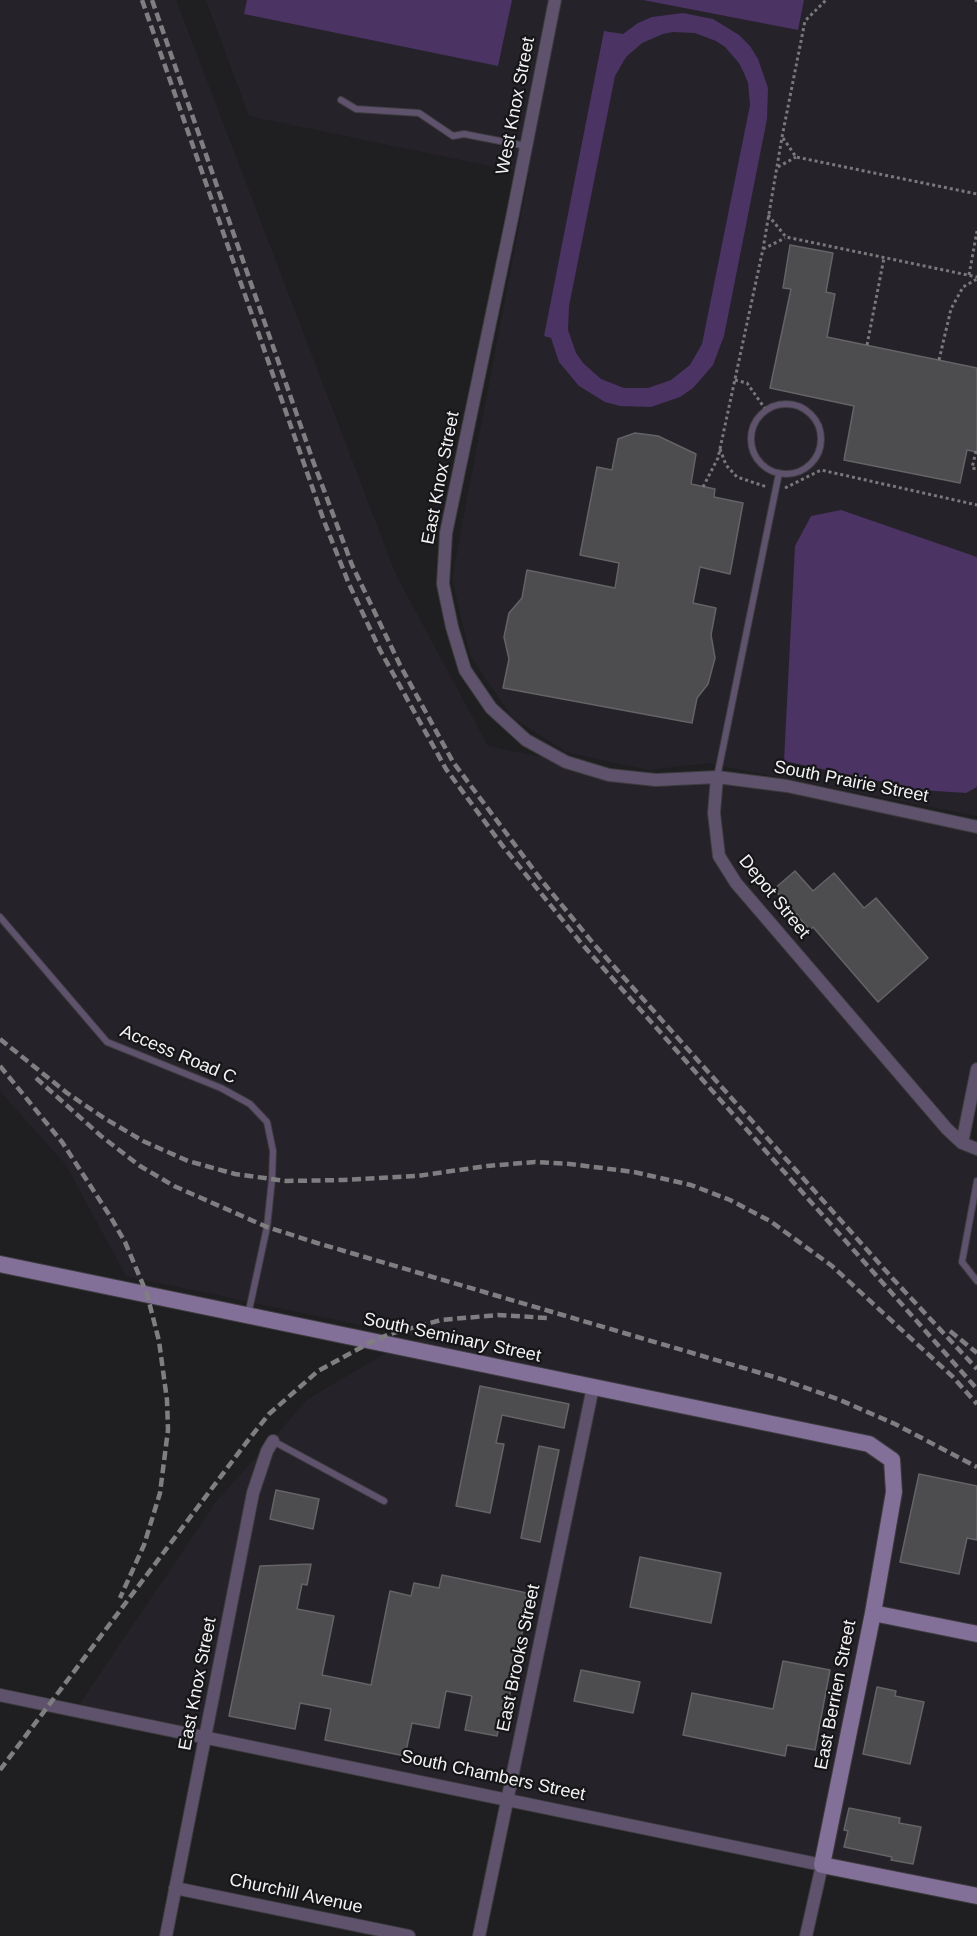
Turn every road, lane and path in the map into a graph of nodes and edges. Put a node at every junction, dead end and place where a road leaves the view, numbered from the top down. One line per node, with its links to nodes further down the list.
1 (555, 0): 5 (street, West Knox Street)
2 (826, 0): 4 (path)
3 (341, 100): 5 (lane)
4 (782, 137): 6 (path); 7 (path)
5 (526, 146): 10 (street, West Knox Street)
6 (796, 157): 7 (path); 8 (path)
7 (778, 166): 9 (path)
8 (977, 194)
9 (768, 215): 12 (path); 13 (path)
10 (512, 218): 28 (street, East Knox Street)
11 (977, 231): 15 (path)
12 (786, 237): 13 (path); 14 (path)
13 (763, 249): 19 (path)
14 (884, 258): 15 (path); 17 (path)
15 (969, 275): 16 (path)
16 (977, 278): 18 (path)
17 (867, 345)
18 (939, 360)
19 (735, 380): 20 (path); 21 (path)
20 (766, 410): 24 (lane); 24 (lane)
21 (720, 447): 25 (path); 26 (path)
22 (976, 451): 23 (path)
23 (977, 469)
24 (779, 473): 26 (lane, Depot Street)
25 (703, 487)
26 (776, 489): 27 (path); 28 (lane, Depot Street)
27 (977, 505)
28 (717, 777): 29 (street, South Prairie Street); 32 (street, Depot Street)
29 (977, 827)
30 (0, 917): 37 (lane, Access Road C)
31 (977, 1069): 32 (street)
32 (962, 1143): 33 (street)
33 (977, 1149)
34 (977, 1181): 36 (lane)
35 (0, 1264): 37 (street, South Seminary Street)
36 (977, 1281)
37 (248, 1316): 38 (street, South Seminary Street)
38 (593, 1387): 40 (street, South Seminary Street); 46 (street, East Brooks Street)
39 (273, 1441): 41 (lane); 45 (street, East Knox Street)
40 (892, 1460): 42 (street, East Berrien Street)
41 (384, 1501)
42 (873, 1613): 43 (street); 47 (street, East Berrien Street)
43 (977, 1634)
44 (0, 1695): 45 (street, South Chambers Street)
45 (206, 1736): 46 (street, South Chambers Street); 48 (street, East Knox Street)
46 (508, 1800): 47 (street, South Chambers Street); 52 (street, East Brooks Street)
47 (822, 1865): 49 (street, South Chambers Street); 53 (street, East Berrien Street)
48 (175, 1888): 50 (street, East Knox Street); 51 (street, Churchill Avenue)
49 (977, 1896)
50 (166, 1936)
51 (409, 1936)
52 (479, 1936)
53 (806, 1936)

